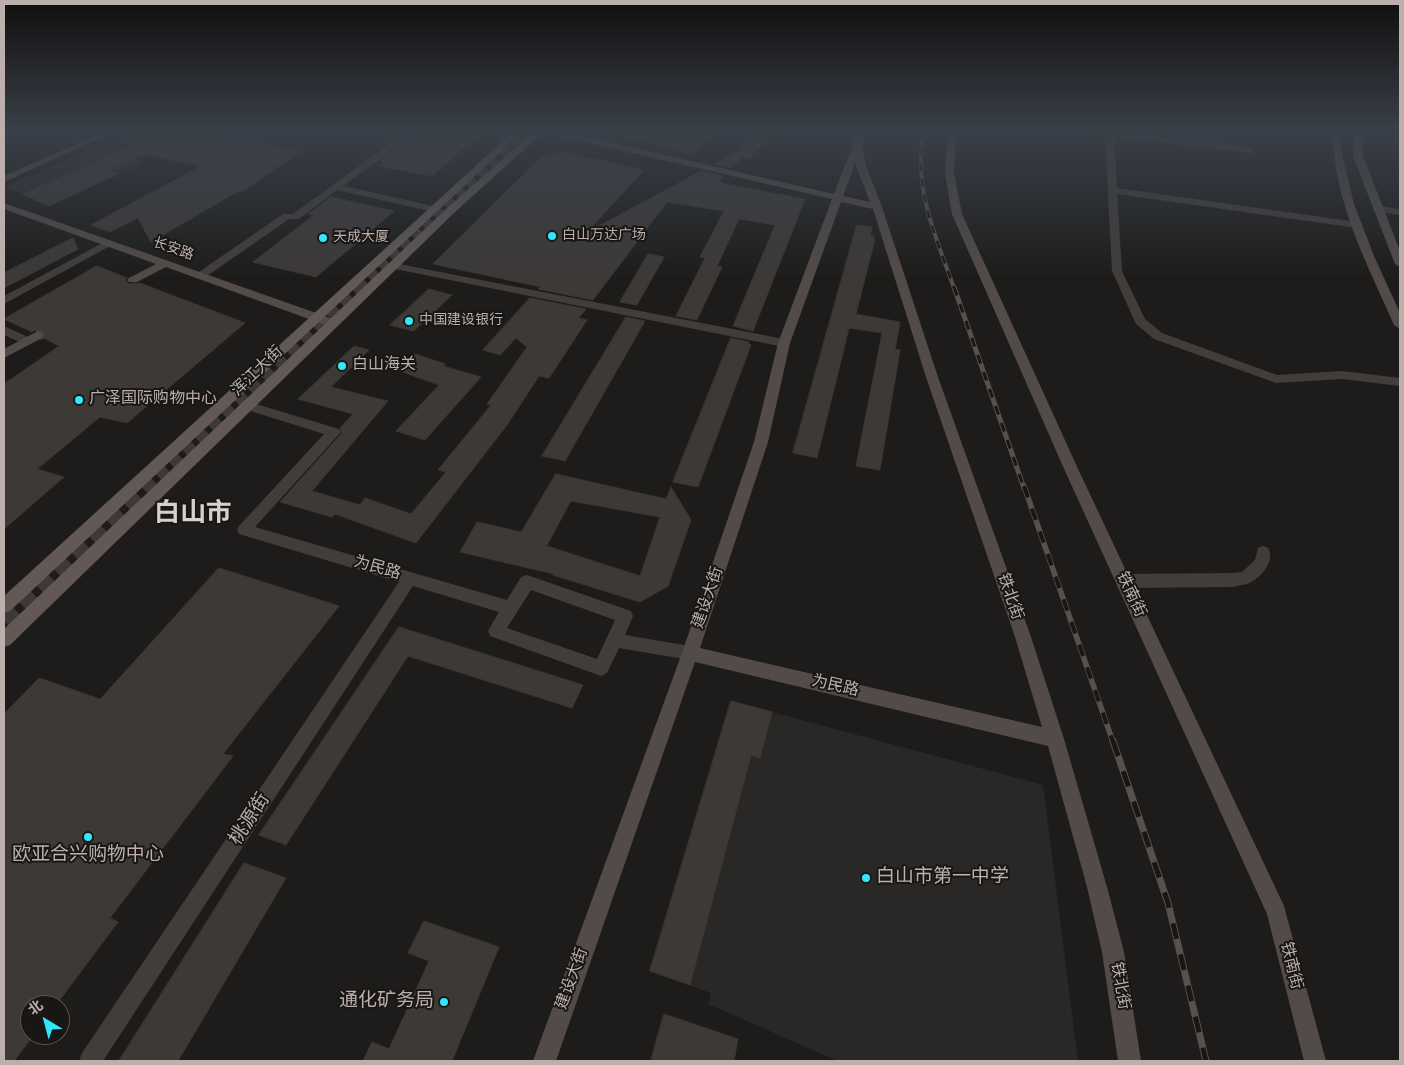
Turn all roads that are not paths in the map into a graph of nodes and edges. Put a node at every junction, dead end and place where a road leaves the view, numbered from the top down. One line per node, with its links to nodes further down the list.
1 (345, 181): 11 (street)
2 (465, 181): 16 (main road, 浑江大街)
3 (484, 181): 23 (main road, 浑江大街)
4 (759, 181): 13 (street)
5 (843, 181): 13 (street, 建设大街)
6 (867, 181): 15 (street, 铁北街)
7 (950, 181): 39 (street, 铁南街)
8 (1112, 181): 12 (street)
9 (1342, 181): 19 (street)
10 (1367, 181): 17 (street)
11 (335, 188): 16 (street); 24 (street)
12 (1112, 190): 19 (street); 35 (street)
13 (836, 199): 15 (street); 33 (street, 建设大街)
14 (4, 206): 20 (street, 长安路)
15 (877, 207): 45 (street, 铁北街)
16 (434, 209): 27 (main road, 浑江大街)
17 (1377, 209): 18 (street); 22 (street)
18 (1400, 212)
19 (1357, 225): 29 (street)
20 (108, 243): 21 (street, 长安路); 26 (street)
21 (164, 264): 24 (street, 长安路); 25 (street)
22 (1400, 264)
23 (394, 266): 28 (main road, 浑江大街); 33 (street)
24 (200, 276): 27 (street, 长安路)
25 (134, 280)
26 (4, 301)
27 (317, 317): 28 (street, 长安路); 40 (main road, 浑江大街)
28 (332, 323): 36 (main road, 浑江大街)
29 (1400, 325)
30 (4, 330): 32 (street)
31 (38, 334): 32 (street)
32 (26, 341): 34 (street)
33 (784, 343): 44 (street, 建设大街)
34 (4, 354)
35 (1400, 382)
36 (246, 405): 38 (street, 为民路); 42 (main road, 浑江大街)
37 (1263, 552): 39 (street)
38 (410, 578): 41 (street, 为民路); 46 (street, 桃源街)
39 (1124, 581): 49 (street, 铁南街)
40 (4, 606)
41 (510, 608): 43 (street); 43 (street)
42 (4, 640)
43 (614, 640): 44 (street, 为民路)
44 (690, 653): 45 (street, 为民路); 47 (street, 建设大街)
45 (1054, 738): 48 (street, 铁北街)
46 (90, 1061)
47 (544, 1061)
48 (1130, 1061)
49 (1314, 1061)

